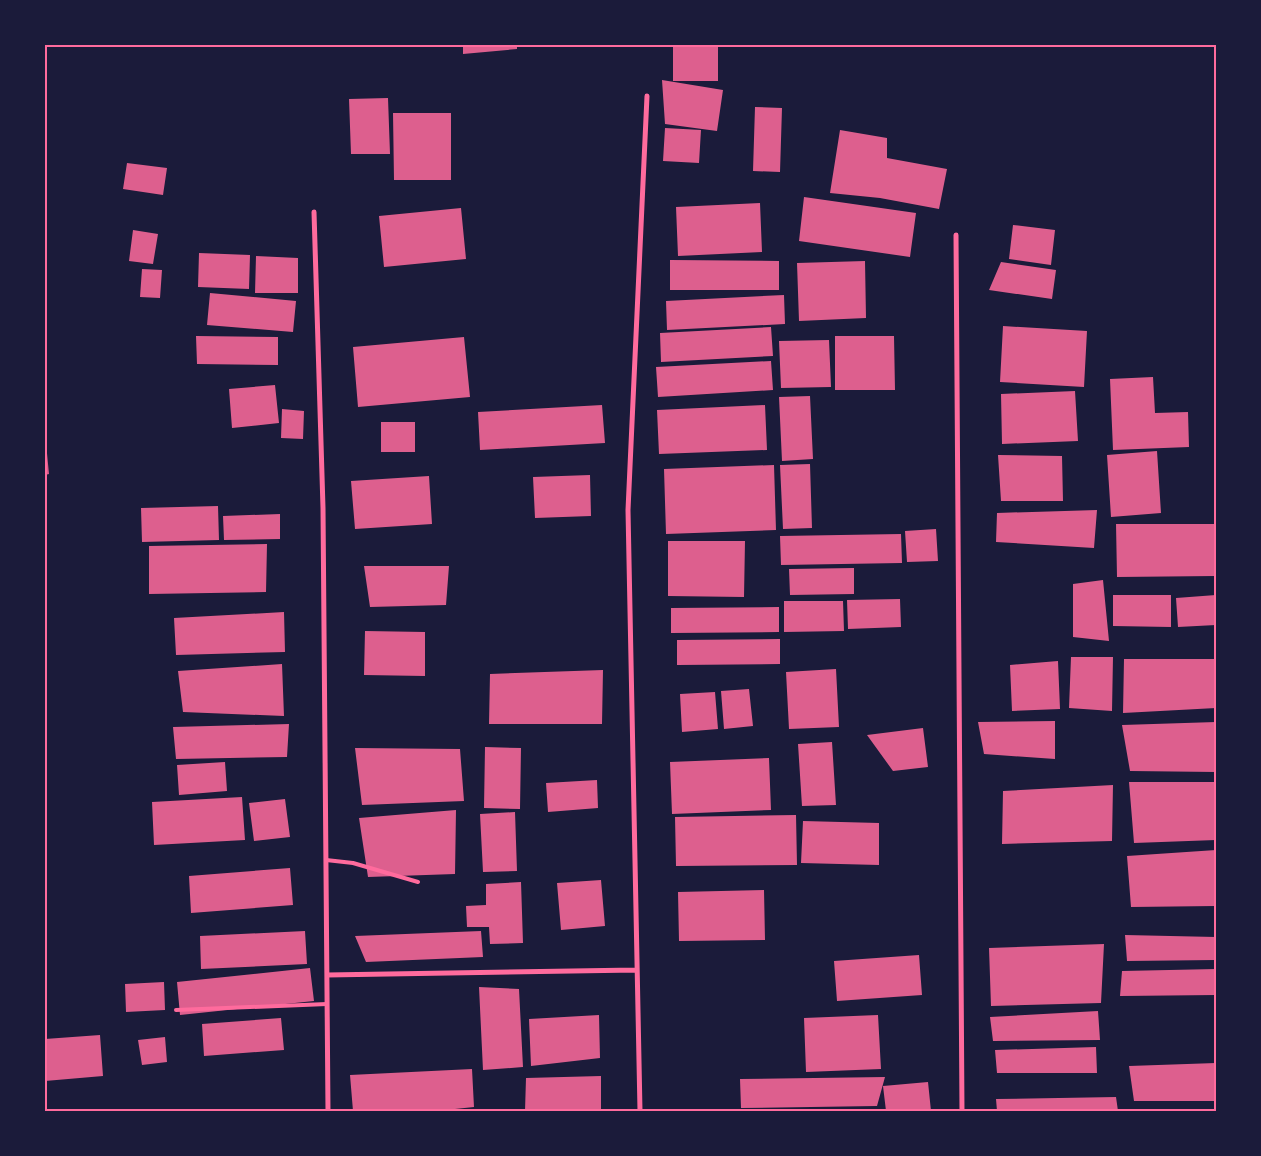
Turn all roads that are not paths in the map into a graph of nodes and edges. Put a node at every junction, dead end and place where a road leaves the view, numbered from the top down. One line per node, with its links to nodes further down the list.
1 (647, 96): 6 (street)
2 (314, 212): 4 (street)
3 (956, 235): 12 (street)
4 (326, 860): 5 (lane); 7 (street)
5 (418, 882)
6 (636, 970): 7 (street); 11 (street)
7 (327, 975): 8 (street)
8 (327, 1004): 9 (lane); 10 (street)
9 (176, 1010)
10 (328, 1111)
11 (640, 1111)
12 (962, 1111)

